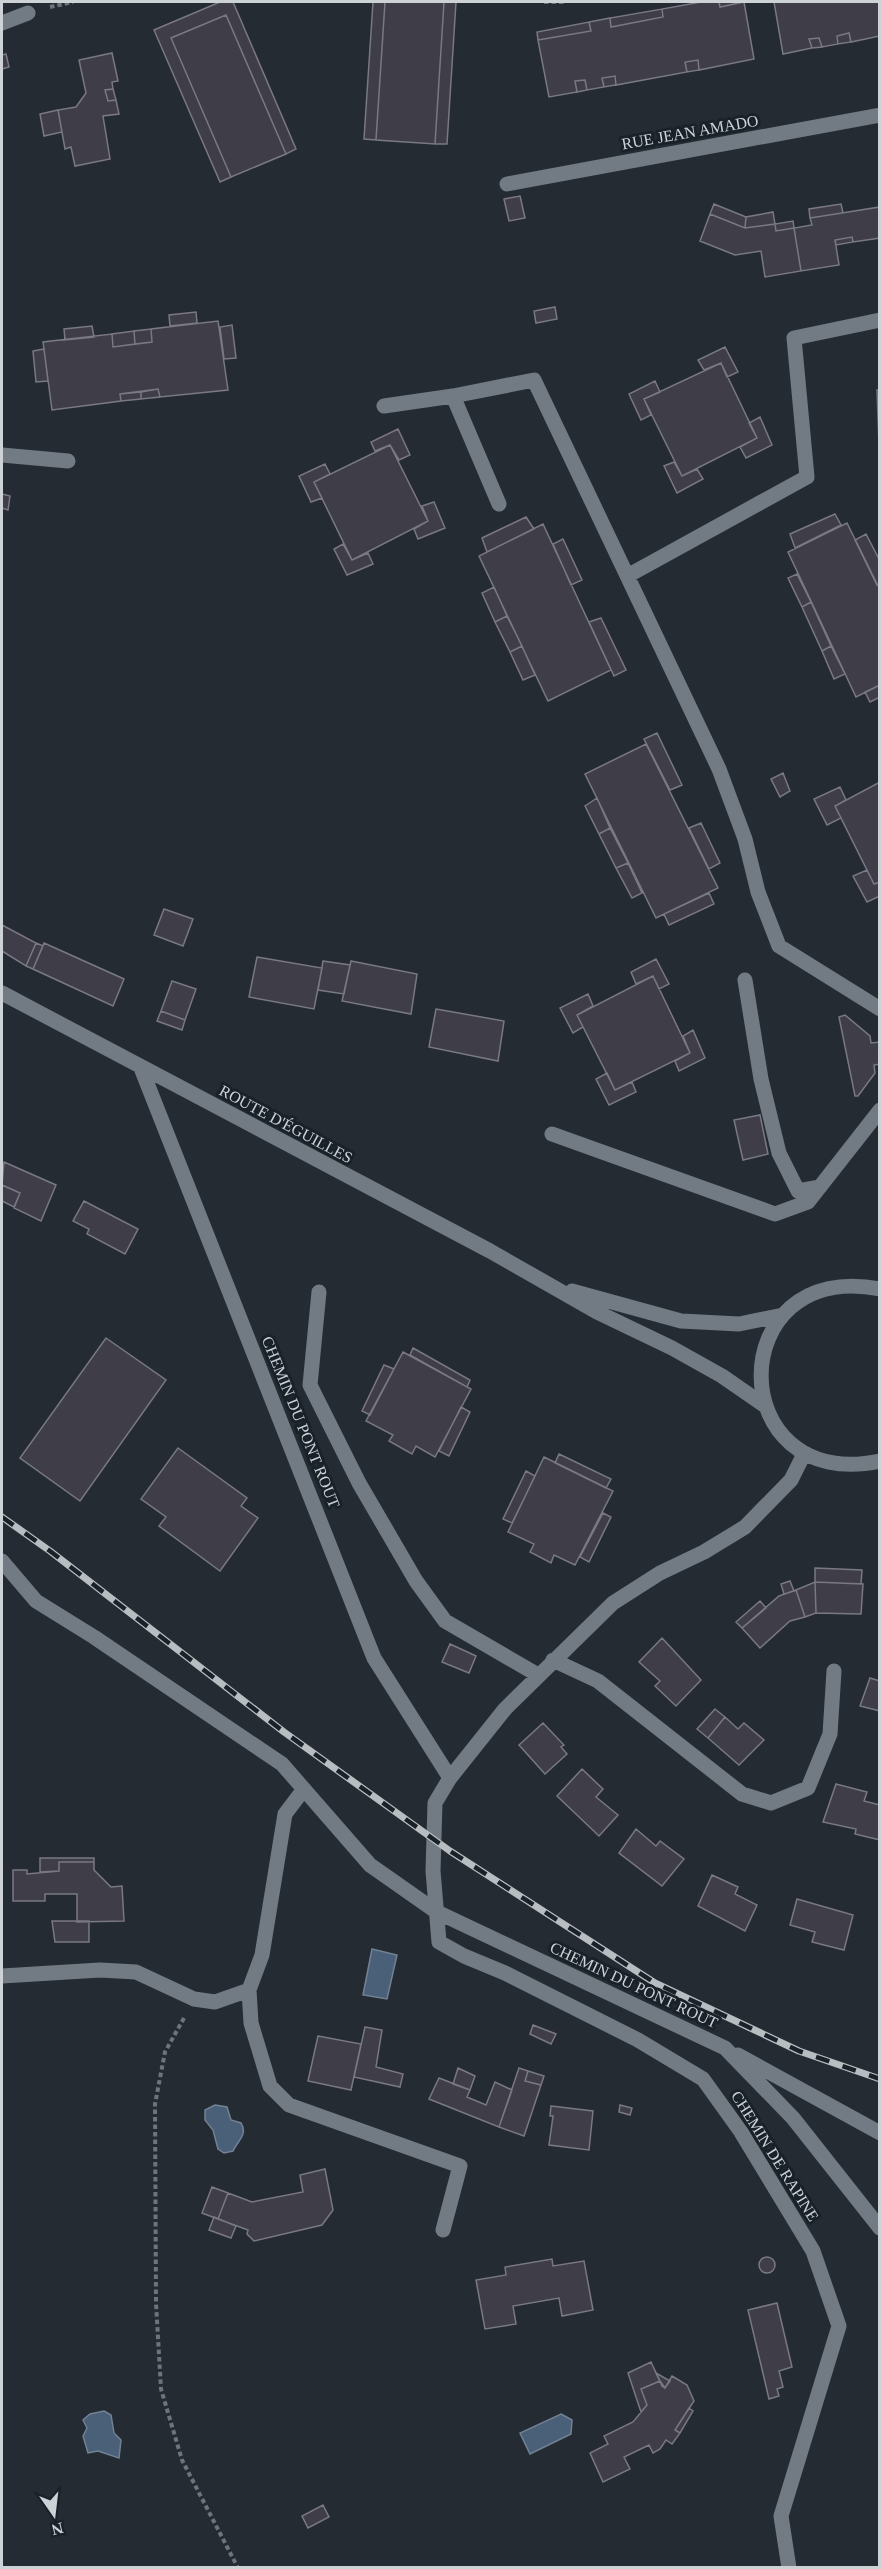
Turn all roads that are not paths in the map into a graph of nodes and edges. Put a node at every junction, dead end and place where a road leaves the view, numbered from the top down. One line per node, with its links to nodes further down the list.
1 (28, 13): 2 (street)
2 (2, 23)
3 (879, 116): 4 (street, RUE JEAN AMADO)
4 (507, 184)
5 (879, 320): 11 (street)
6 (453, 396): 7 (street); 10 (street); 11 (street)
7 (384, 406)
8 (2, 455): 9 (street)
9 (68, 461)
10 (499, 504)
11 (628, 575): 14 (street)
12 (745, 980): 18 (street)
13 (2, 993): 15 (street, ROUTE D'ÉGUILLES)
14 (879, 1009)
15 (141, 1068): 21 (street, ROUTE D'ÉGUILLES); 32 (street, CHEMIN DU PONT ROUT)
16 (879, 1110): 18 (street)
17 (552, 1134): 18 (street)
18 (820, 1187)
19 (879, 1280): 20 (street)
20 (857, 1285): 22 (street); 24 (street)
21 (554, 1286): 24 (street, ROUTE D'ÉGUILLES); 25 (street, ROUTE D'ÉGUILLES)
22 (879, 1289)
23 (320, 1292): 31 (street)
24 (783, 1315): 25 (street)
25 (764, 1405): 26 (street)
26 (804, 1454): 27 (street); 29 (street)
27 (879, 1461)
28 (2, 1561): 33 (street, CHEMIN DU PONT ROUT)
29 (553, 1660): 30 (street); 31 (street)
30 (834, 1671)
31 (538, 1675): 32 (street)
32 (450, 1778): 34 (street)
33 (304, 1790): 34 (street, CHEMIN DU PONT ROUT); 36 (street)
34 (437, 1912): 37 (street, CHEMIN DU PONT ROUT); 41 (street, CHEMIN DE RAPINE)
35 (2, 1976): 36 (street)
36 (249, 1990): 40 (street)
37 (725, 2048): 38 (street); 39 (street, CHEMIN DU PONT ROUT)
38 (879, 2133)
39 (879, 2228)
40 (443, 2230)
41 (789, 2568)

